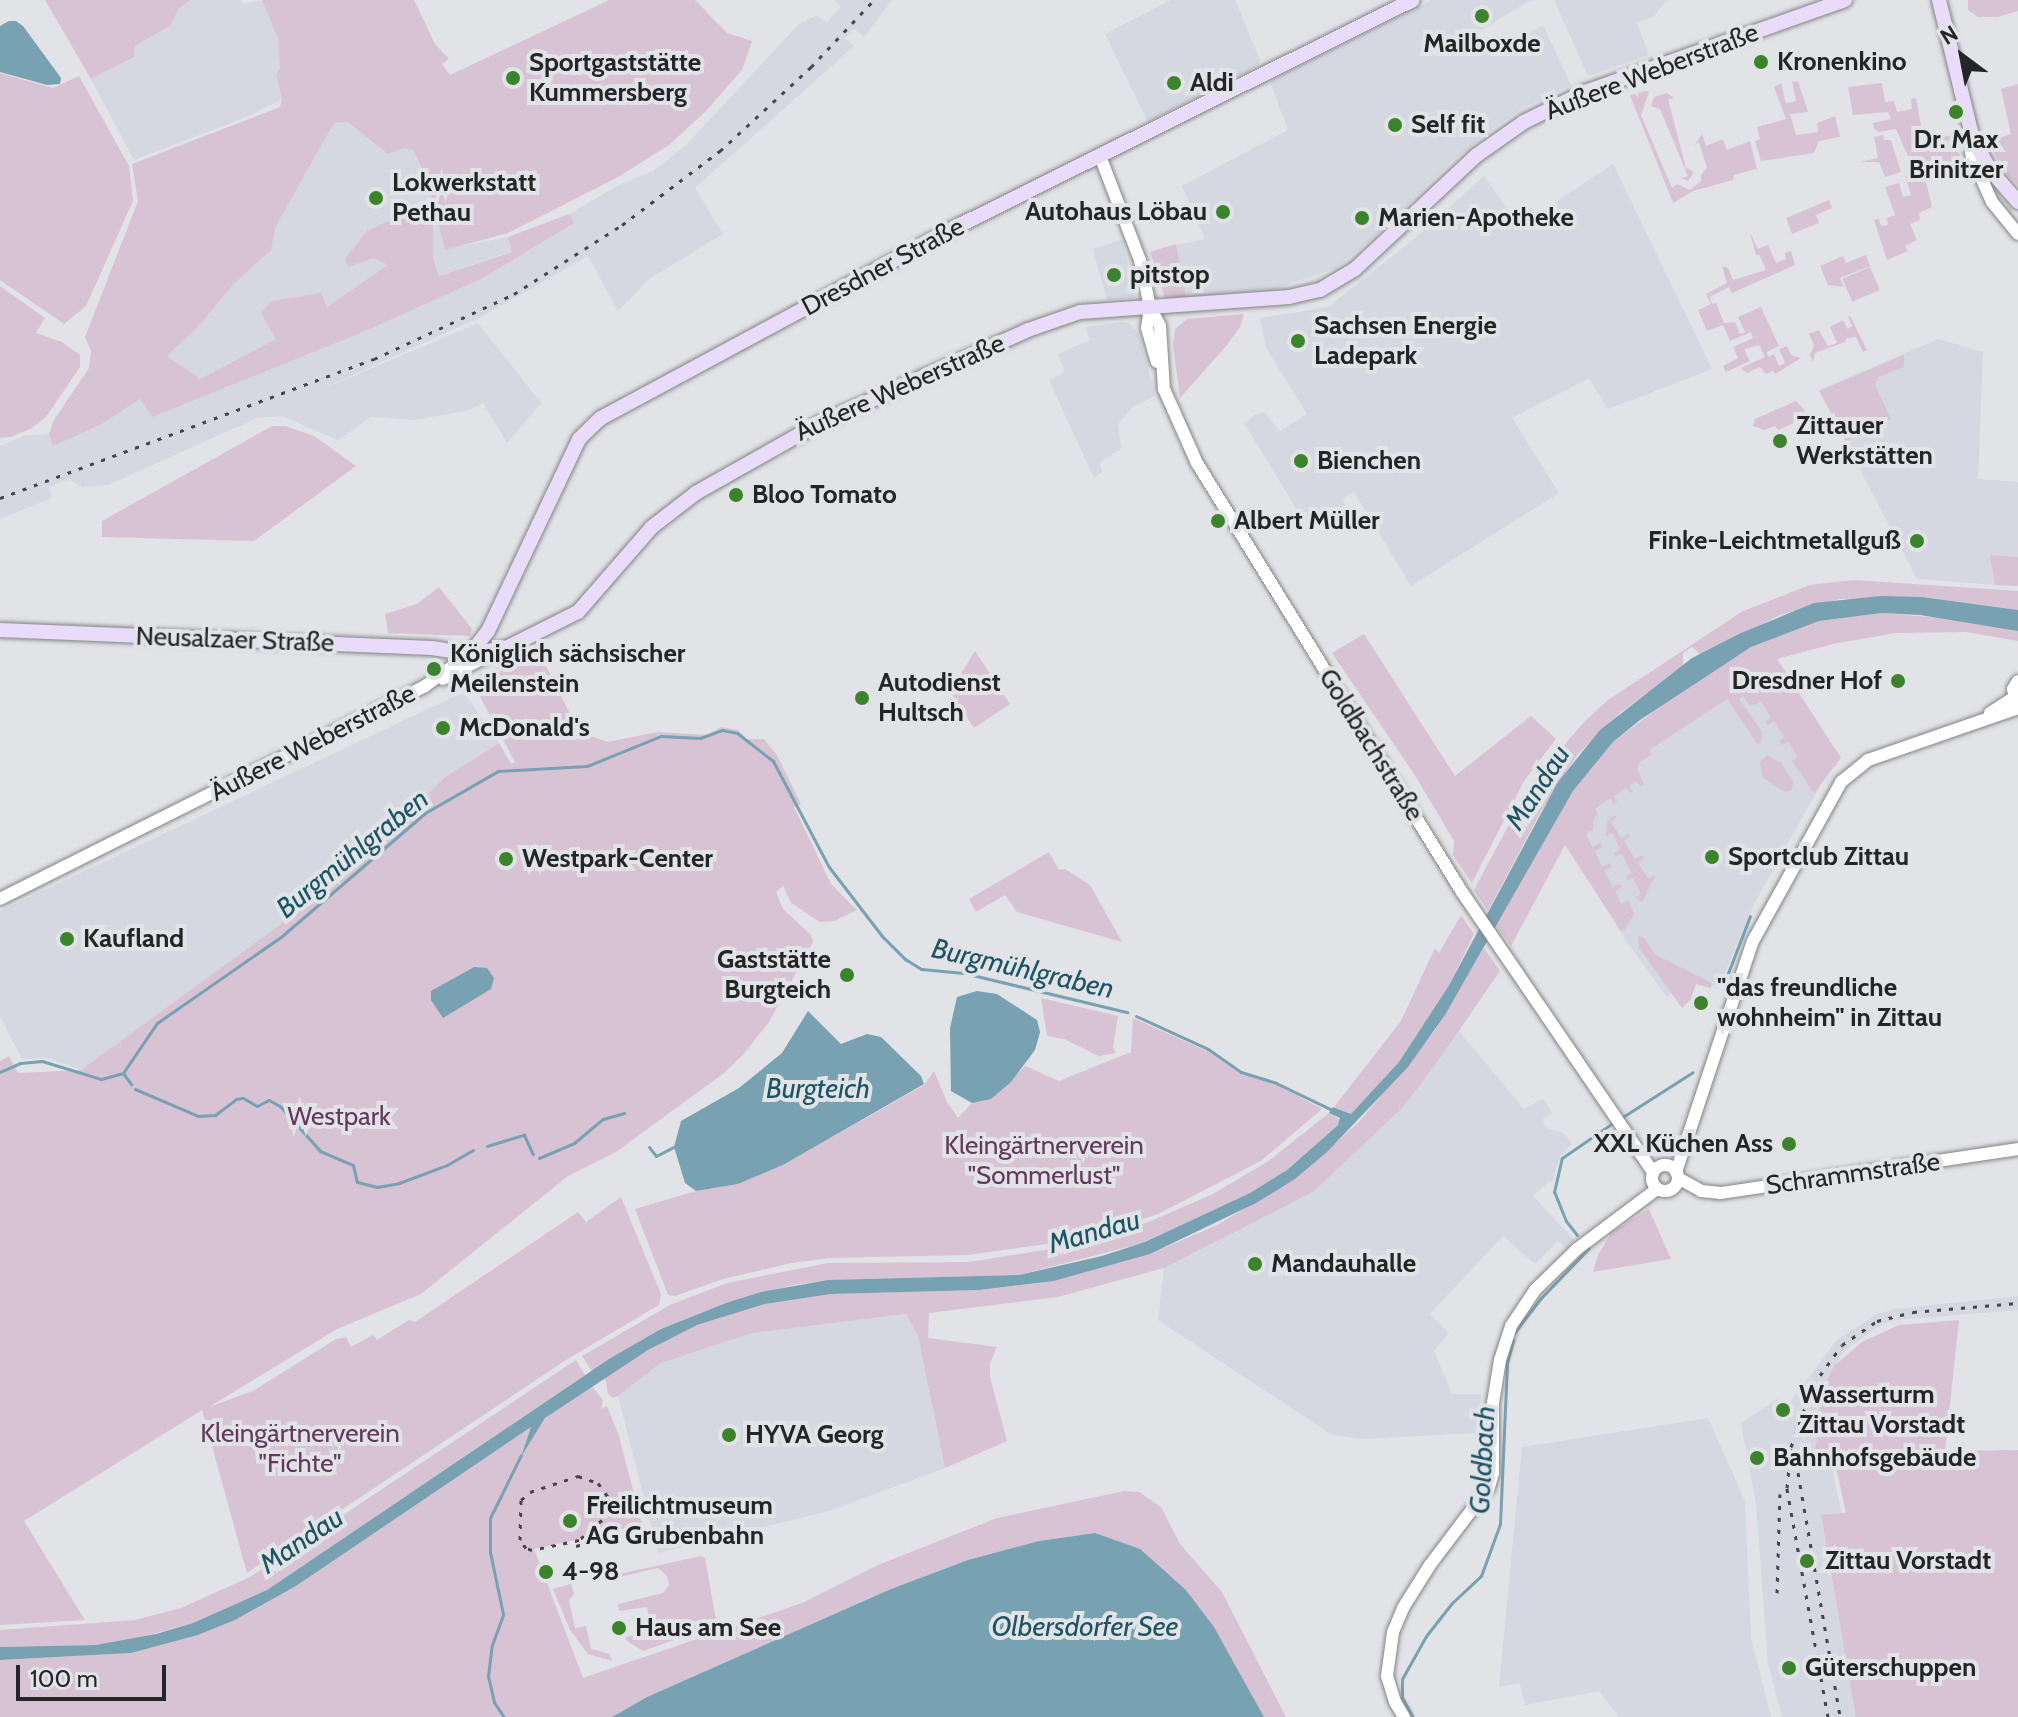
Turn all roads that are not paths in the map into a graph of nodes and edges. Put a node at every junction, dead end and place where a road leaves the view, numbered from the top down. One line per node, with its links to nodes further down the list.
1 (1413, 0): 5 (main road, Dresdner Straße)
2 (1845, 0): 8 (main road, Äußere Weberstraße)
3 (1939, 0): 4 (main road)
4 (1965, 118): 6 (main road); 7 (main road)
5 (1100, 156): 8 (main road, Goldbachstraße); 10 (main road, Dresdner Straße)
6 (2018, 202)
7 (2018, 234)
8 (1150, 307): 12 (main road, Äußere Weberstraße); 21 (main road, Goldbachstraße)
9 (0, 630): 11 (main road, Neusalzaer Straße)
10 (488, 631): 12 (main road); 13 (main road); 14 (main road, Dresdner Straße)
11 (432, 648): 13 (main road, Neusalzaer Straße); 15 (main road)
12 (504, 648): 14 (main road, Äußere Weberstraße); 17 (main road)
13 (451, 649): 14 (main road, Neusalzaer Straße)
14 (470, 654): 15 (main road, Äußere Weberstraße)
15 (442, 673): 17 (main road, Äußere Weberstraße)
16 (2018, 681): 18 (main road)
17 (425, 686): 19 (main road, Äußere Weberstraße)
18 (2016, 704): 21 (main road)
19 (0, 899)
20 (2018, 1149): 21 (main road, Schrammstraße)
21 (1663, 1179): 22 (main road)
22 (1404, 1717)

